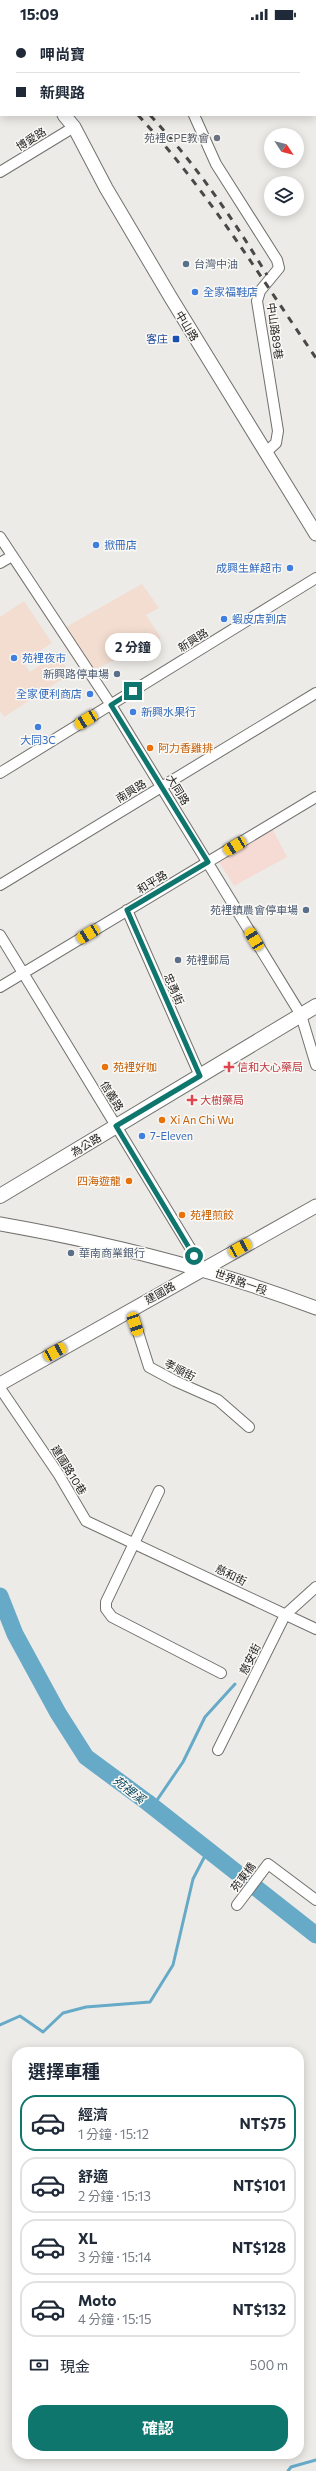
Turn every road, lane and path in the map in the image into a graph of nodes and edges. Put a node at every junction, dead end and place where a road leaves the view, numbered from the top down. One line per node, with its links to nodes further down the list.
1 (65, 116): 3 (street, 中山路)
2 (194, 116): 5 (street, 中山路89巷)
3 (74, 127): 4 (street, 博愛路); 5 (street, 中山路)
4 (0, 172)
5 (264, 453): 6 (street, 中山路)
6 (316, 534)
7 (0, 537): 8 (street, 大同路)
8 (12, 556): 9 (street); 12 (street, 大同路)
9 (0, 563)
10 (316, 578): 12 (street, 新興路)
11 (316, 693): 14 (street, 南興路)
12 (111, 705): 13 (street, 新興路); 14 (street, 大同路)
13 (0, 773)
14 (162, 786): 16 (street, 大同路); 17 (street, 南興路)
15 (316, 797): 16 (street, 和平路)
16 (208, 862): 18 (street, 和平路); 23 (street, 大同路)
17 (0, 885)
18 (127, 910): 20 (street, 和平路); 25 (street, 忠勇街)
19 (0, 935): 20 (street, 信義路)
20 (23, 973): 21 (street, 和平路); 26 (street, 信義路)
21 (0, 987)
22 (316, 1006): 23 (main road, 為公路)
23 (301, 1015): 24 (street, 大同路); 25 (main road, 為公路)
24 (316, 1065)
25 (200, 1076): 26 (main road, 為公路)
26 (116, 1126): 27 (main road, 為公路); 30 (street, 信義路)
27 (0, 1196)
28 (316, 1206): 30 (street, 建國路)
29 (0, 1224): 30 (street, 世界路一段)
30 (203, 1269): 31 (street, 世界路一段); 32 (street, 建國路)
31 (316, 1308)
32 (131, 1310): 33 (street, 建國路); 34 (street, 孝順街)
33 (2, 1384): 36 (street, 建國路10巷)
34 (249, 1427)
35 (159, 1491): 36 (street)
36 (136, 1543): 38 (street, 慈和街); 40 (street)
37 (316, 1587): 38 (street, 慈安街)
38 (285, 1615): 39 (street, 慈和街); 41 (street, 慈安街)
39 (316, 1629)
40 (221, 1673)
41 (218, 1750)
42 (316, 1900): 43 (street, 苑東橋)
43 (237, 1905)

